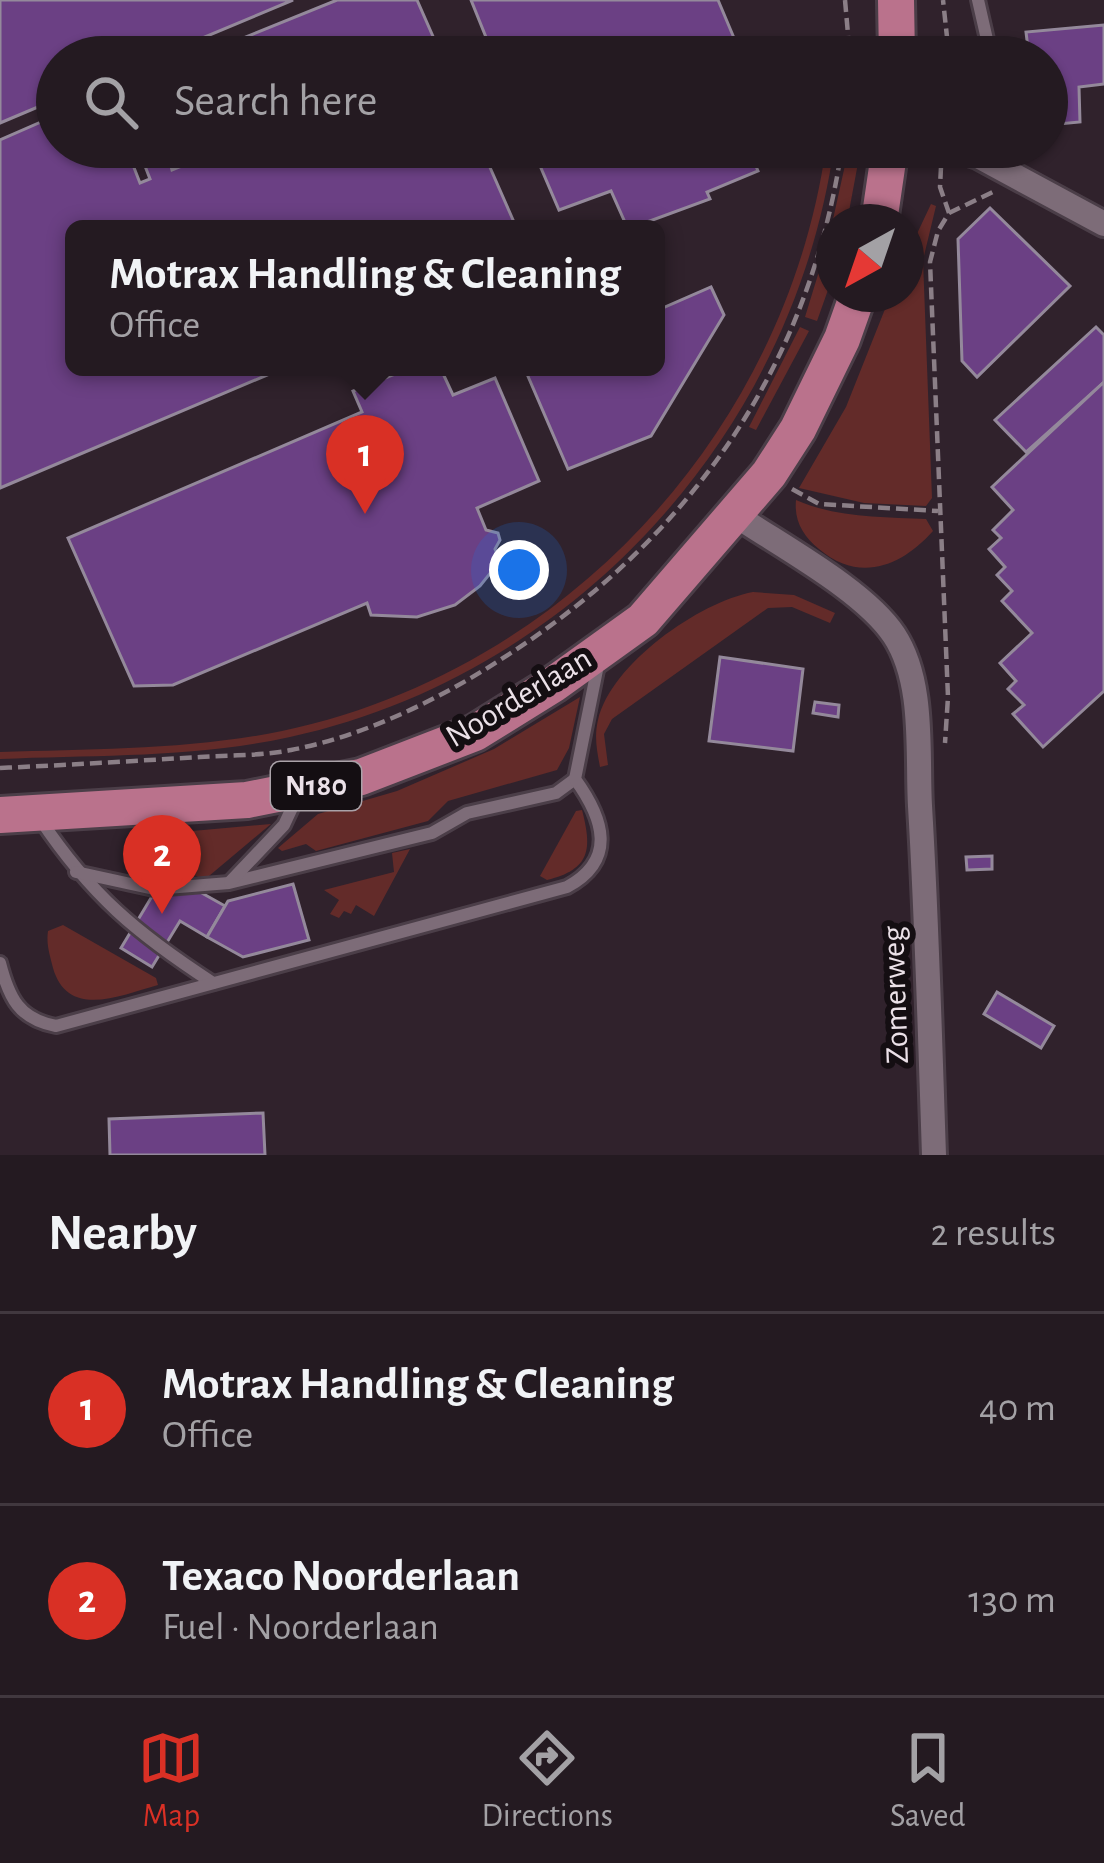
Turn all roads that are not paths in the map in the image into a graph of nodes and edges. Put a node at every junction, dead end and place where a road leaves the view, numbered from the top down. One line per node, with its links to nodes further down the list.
1 (896, 0): 3 (main road)
2 (978, 0): 4 (lane)
3 (897, 36)
4 (986, 36)
5 (887, 168): 7 (main road)
6 (1004, 168): 8 (street)
7 (882, 204)
8 (1104, 224)
9 (852, 312): 10 (main road, Noorderlaan / N180)
10 (734, 514): 11 (main road, Noorderlaan / N180); 19 (street, Zomerweg)
11 (601, 651): 12 (lane); 13 (main road, Noorderlaan / N180)
12 (575, 779): 16 (lane); 18 (lane)
13 (300, 789): 14 (main road, Noorderlaan / N180); 16 (lane)
14 (18, 814): 15 (lane)
15 (76, 872): 16 (lane); 18 (lane)
16 (230, 883)
17 (0, 963): 18 (lane)
18 (213, 983)
19 (934, 1155)

